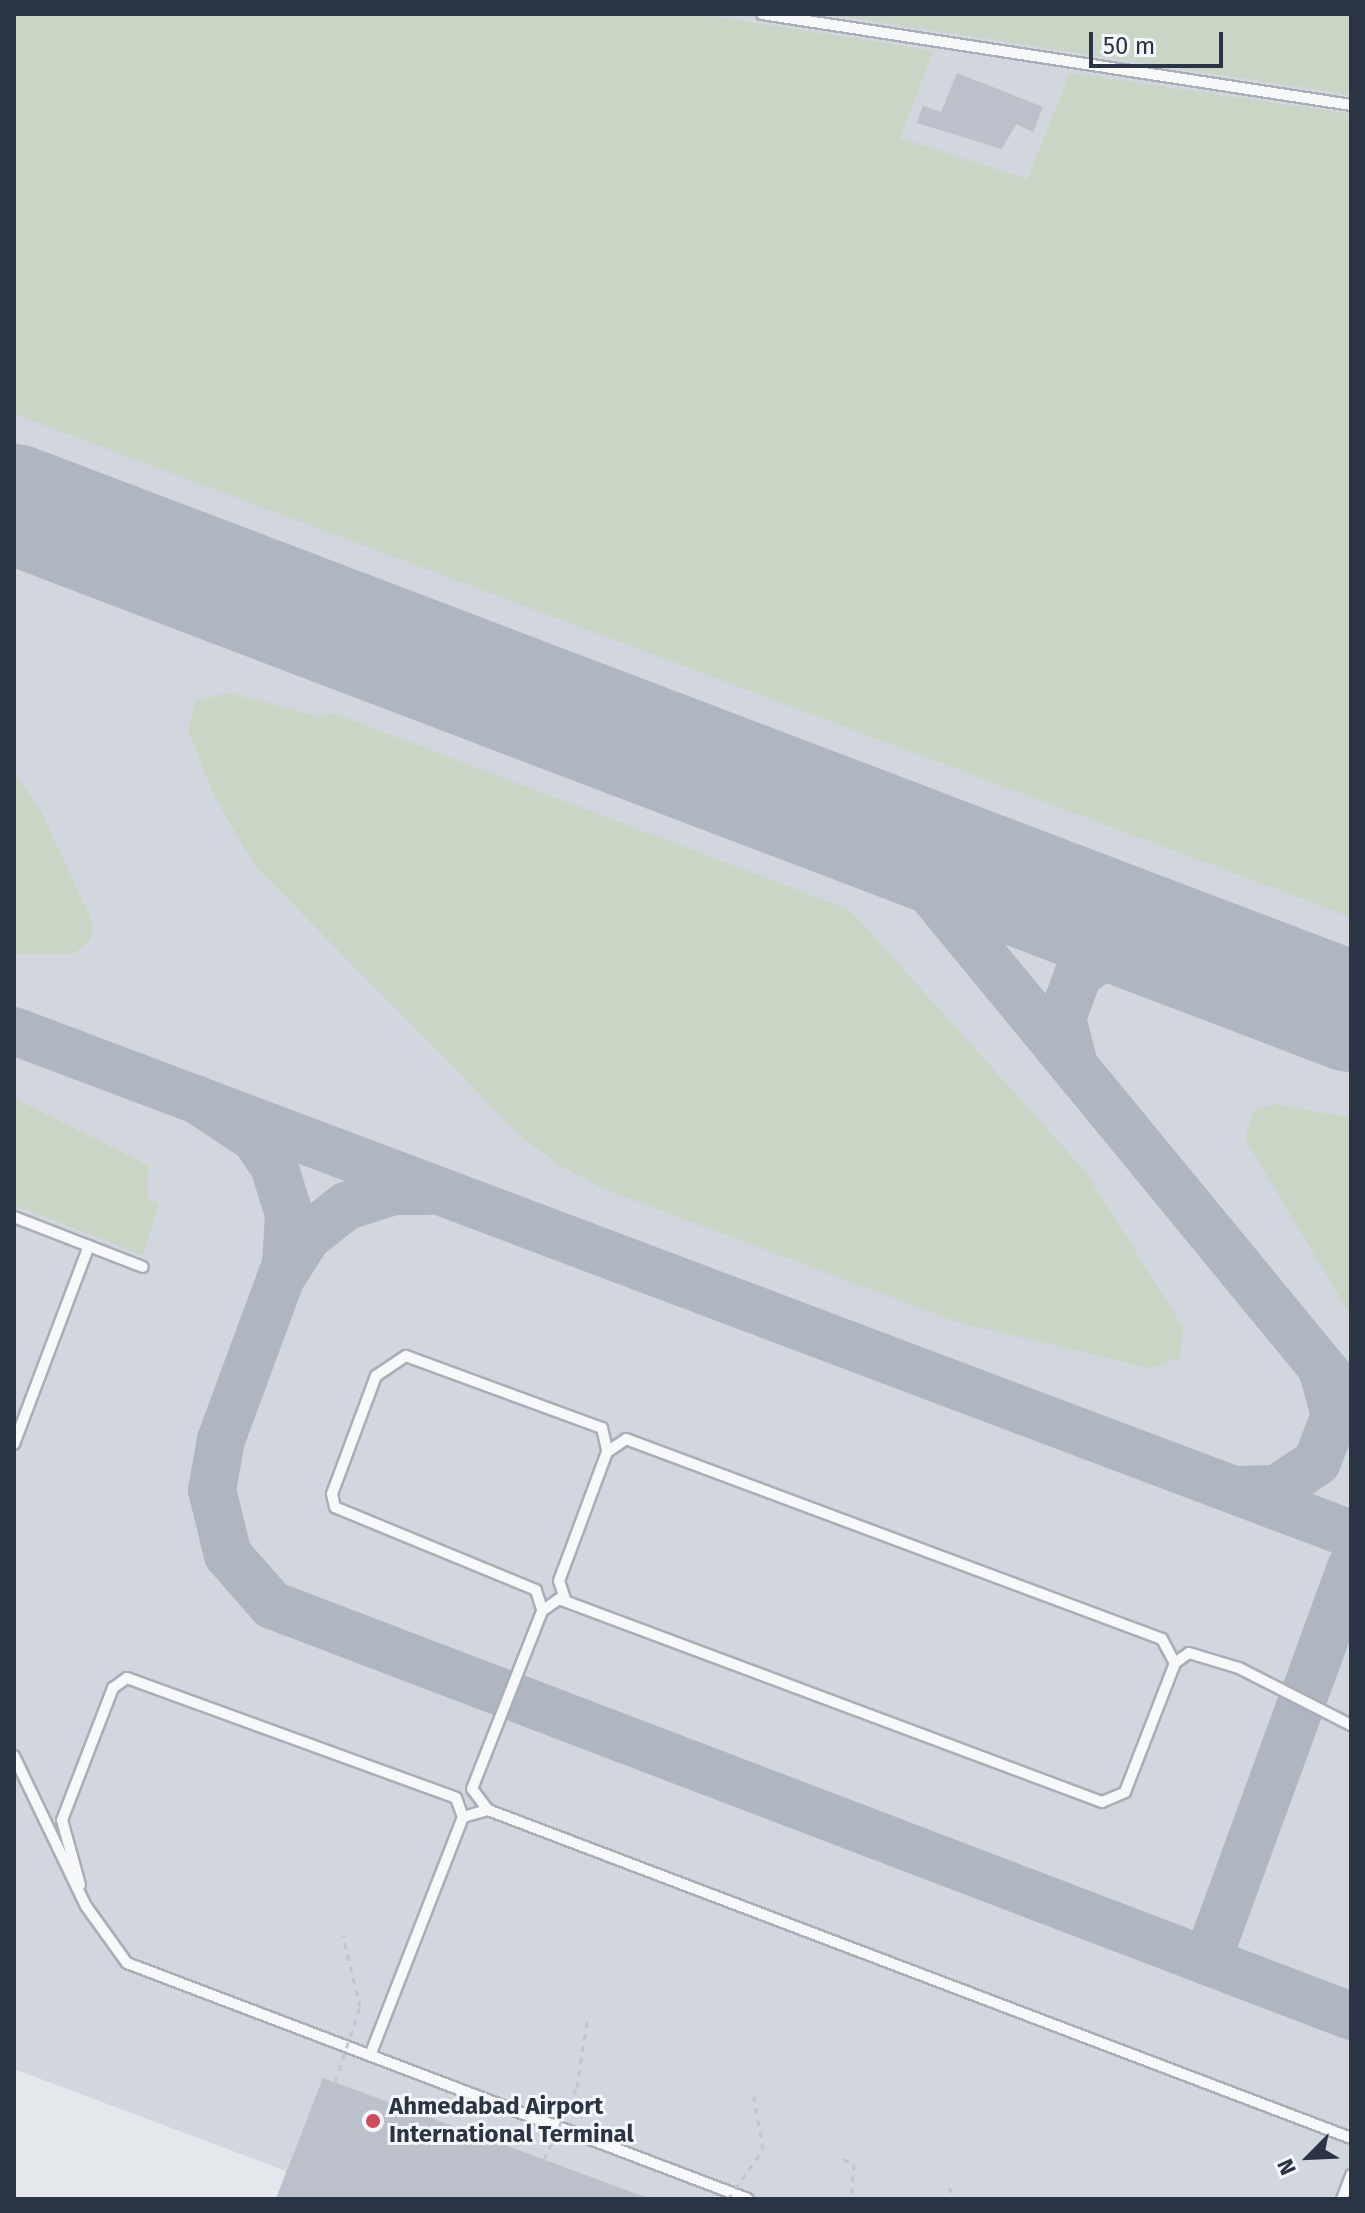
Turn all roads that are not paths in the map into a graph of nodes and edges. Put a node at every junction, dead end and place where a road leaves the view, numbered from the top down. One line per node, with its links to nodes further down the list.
1 (762, 14): 2 (lane)
2 (1351, 105)
3 (14, 1217): 4 (lane)
4 (89, 1246): 5 (lane); 6 (lane)
5 (143, 1267)
6 (14, 1444)
7 (607, 1452): 8 (lane); 9 (lane); 12 (lane)
8 (559, 1581): 9 (lane); 10 (lane)
9 (534, 1589): 11 (lane)
10 (565, 1599): 11 (lane); 12 (lane)
11 (542, 1611): 15 (lane)
12 (1175, 1663): 13 (lane)
13 (1351, 1725)
14 (14, 1756): 19 (lane)
15 (472, 1789): 16 (lane); 17 (lane)
16 (450, 1795): 18 (lane); 19 (lane)
17 (488, 1810): 18 (lane); 21 (lane)
18 (463, 1817): 20 (lane)
19 (86, 1906): 20 (lane)
20 (370, 2055): 23 (lane)
21 (1351, 2138)
22 (1351, 2175): 24 (lane)
23 (748, 2199)
24 (1342, 2199)

